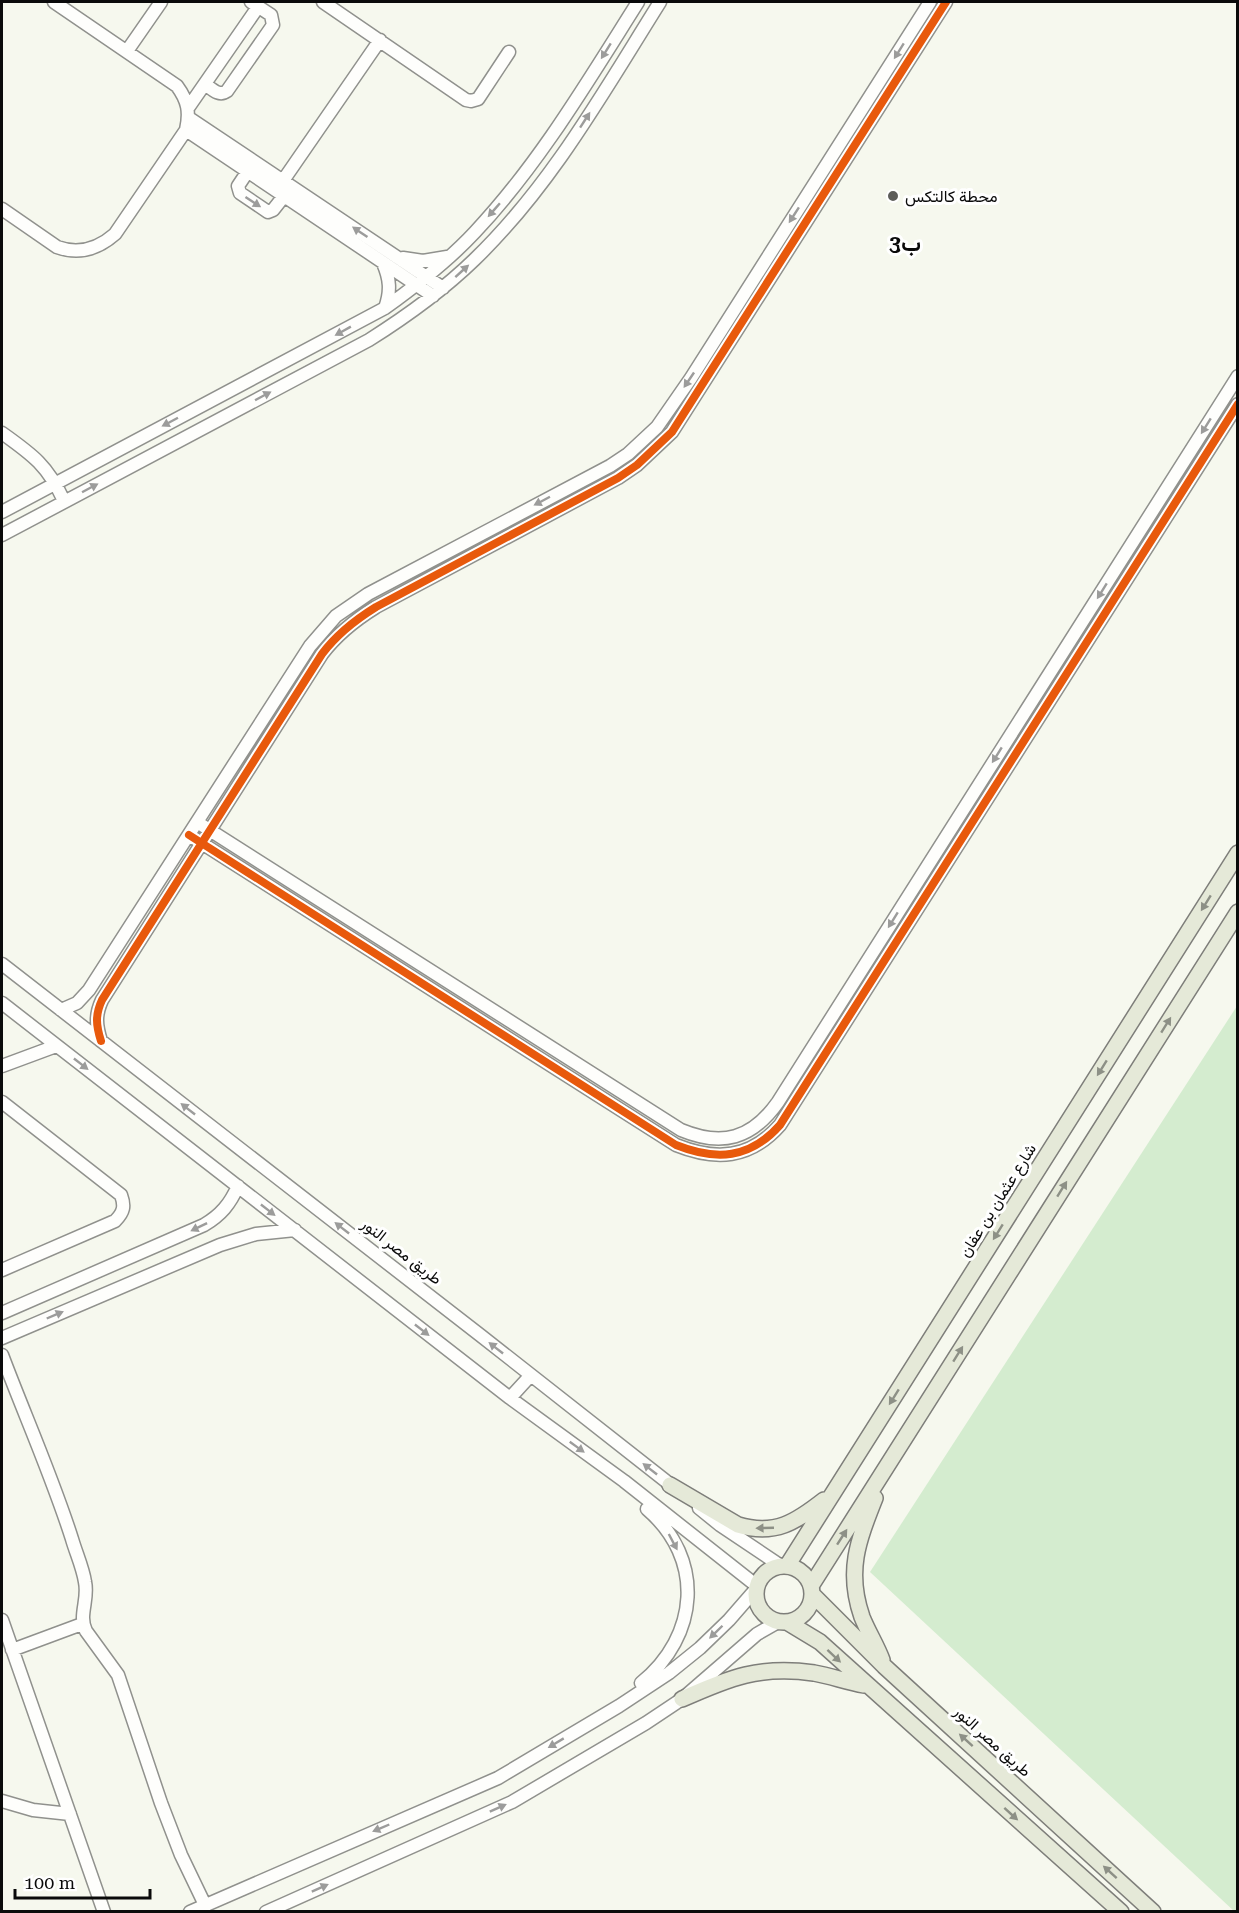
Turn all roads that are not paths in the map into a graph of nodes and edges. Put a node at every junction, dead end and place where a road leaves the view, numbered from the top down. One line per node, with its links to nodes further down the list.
1 (54, 2): 10 (street)
2 (161, 2): 10 (street)
3 (323, 2): 9 (street)
4 (638, 2): 18 (street, one-way to 18)
5 (660, 2): 22 (street, one-way to 5)
6 (930, 2): 32 (street, one-way to 32)
7 (946, 2): 33 (street)
8 (255, 4): 12 (street); 12 (street)
9 (380, 40): 11 (street); 15 (street)
10 (127, 51): 13 (street)
11 (509, 52)
12 (204, 84): 13 (street)
13 (188, 118): 14 (street); 15 (street); 16 (street)
14 (248, 171): 15 (street); 15 (street, one-way to 15)
15 (281, 189): 17 (street, one-way to 15); 19 (street)
16 (2, 209)
17 (394, 255): 18 (street); 20 (street)
18 (451, 255): 20 (street)
19 (382, 262): 21 (street); 24 (street)
20 (427, 277): 21 (street); 22 (street)
21 (416, 285): 23 (street); 24 (street)
22 (443, 288): 23 (street)
23 (433, 296): 29 (street, one-way to 23)
24 (385, 308): 28 (street, one-way to 28)
25 (1238, 376): 33 (street, one-way to 33)
26 (1238, 404): 35 (street)
27 (2, 433): 28 (street)
28 (55, 482): 29 (street); 30 (street)
29 (64, 501): 31 (street)
30 (2, 512)
31 (2, 535)
32 (197, 822): 33 (street); 34 (street)
33 (210, 830): 35 (street)
34 (189, 835): 35 (street); 40 (street)
35 (202, 843): 41 (street)
36 (1238, 854): 56 (main road, شارع عثمان بن عفان, one-way to 56)
37 (1238, 912): 53 (main road, one-way to 37)
38 (2, 964): 40 (street, طريق مصر النور)
39 (2, 1003): 42 (street)
40 (61, 1010): 41 (street, طريق مصر النور)
41 (101, 1041): 51 (street, طريق مصر النور, one-way to 41)
42 (56, 1046): 43 (street); 45 (street, one-way to 45)
43 (2, 1066)
44 (2, 1102): 47 (street)
45 (238, 1186): 46 (street, one-way to 46); 48 (street, one-way to 48)
46 (295, 1230): 49 (street, one-way to 46); 52 (street, one-way to 52)
47 (2, 1270)
48 (2, 1313)
49 (2, 1338)
50 (2, 1355): 62 (street)
51 (531, 1375): 52 (street); 55 (street, طريق مصر النور, one-way to 51)
52 (510, 1398): 54 (street, one-way to 54)
53 (887, 1466): 59 (main road, one-way to 53); 64 (main road)
54 (624, 1481): 58 (street); 67 (street, one-way to 67)
55 (670, 1485): 56 (main road, one-way to 55); 57 (street, طريق مصر النور)
56 (834, 1492): 57 (main road, شارع عثمان بن عفان)
57 (784, 1566): 58 (main road); 59 (main road)
58 (756, 1588): 61 (main road); 67 (street, one-way to 67)
59 (811, 1590): 61 (main road); 64 (main road, طريق مصر النور)
60 (2, 1620): 63 (street)
61 (783, 1622): 65 (main road, one-way to 65); 66 (street)
62 (82, 1624): 63 (street); 70 (street)
63 (12, 1650): 69 (street)
64 (884, 1666): 75 (main road, طريق مصر النور, one-way to 64)
65 (867, 1686): 66 (main road); 74 (main road, one-way to 74)
66 (682, 1699): 73 (street, one-way to 66)
67 (619, 1706): 70 (street, one-way to 70)
68 (2, 1801): 69 (street)
69 (70, 1814): 71 (street)
70 (205, 1905): 72 (street)
71 (104, 1911)
72 (190, 1911)
73 (266, 1911)
74 (1121, 1911)
75 (1153, 1911)

